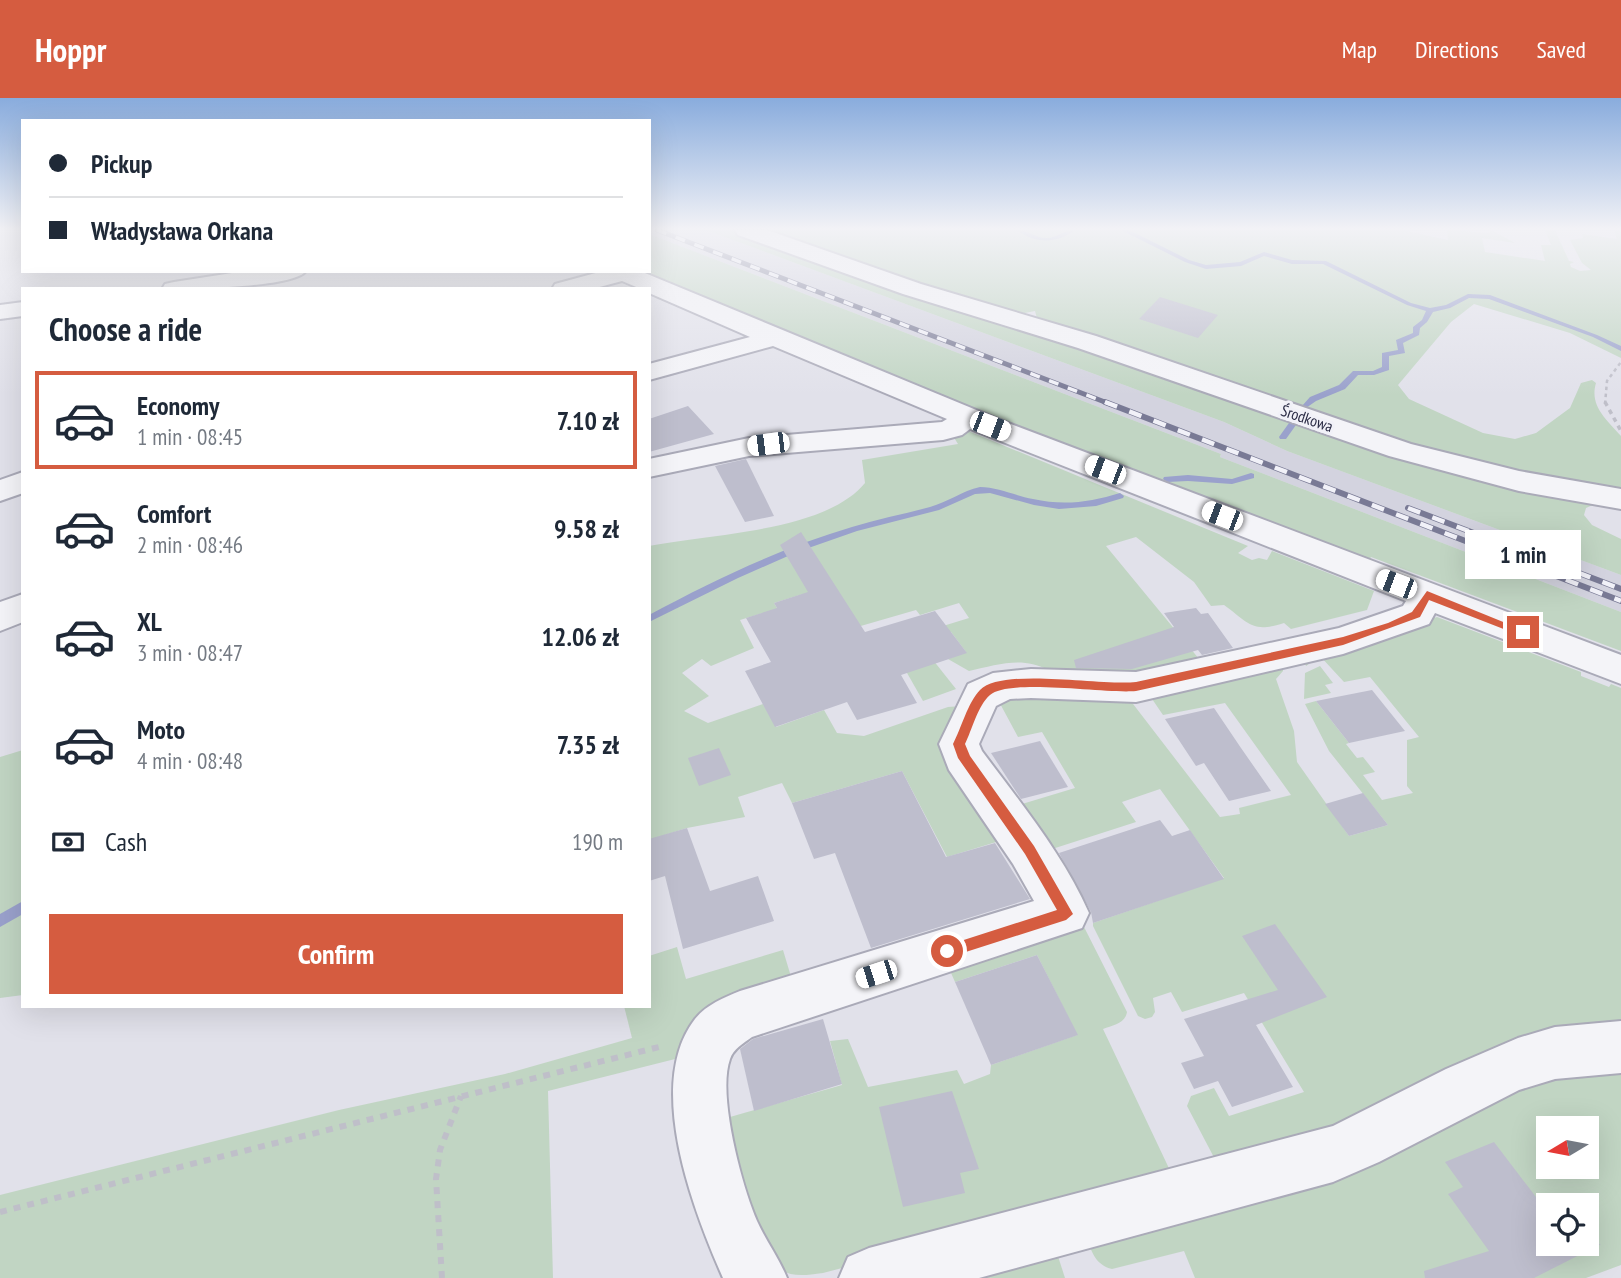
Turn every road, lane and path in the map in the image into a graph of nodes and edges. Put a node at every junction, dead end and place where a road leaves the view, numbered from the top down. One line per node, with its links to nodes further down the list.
1 (651, 285): 5 (street)
2 (908, 285): 13 (street, Środkowa)
3 (21, 309): 4 (street)
4 (0, 313)
5 (771, 338): 7 (street); 8 (street)
6 (1621, 362): 9 (path)
7 (651, 372)
8 (967, 417): 10 (street); 14 (street)
9 (1621, 431)
10 (651, 468)
11 (21, 483): 12 (street)
12 (0, 491)
13 (1621, 499)
14 (1427, 595): 19 (street); 20 (street)
15 (21, 607): 16 (street)
16 (0, 618)
17 (21, 621): 18 (street)
18 (0, 625)
19 (1621, 670)
20 (718, 1030): 22 (path); 25 (street)
21 (1621, 1047): 26 (street)
22 (461, 1096): 23 (path); 24 (path)
23 (0, 1212)
24 (442, 1278)
25 (757, 1278)
26 (869, 1278)

